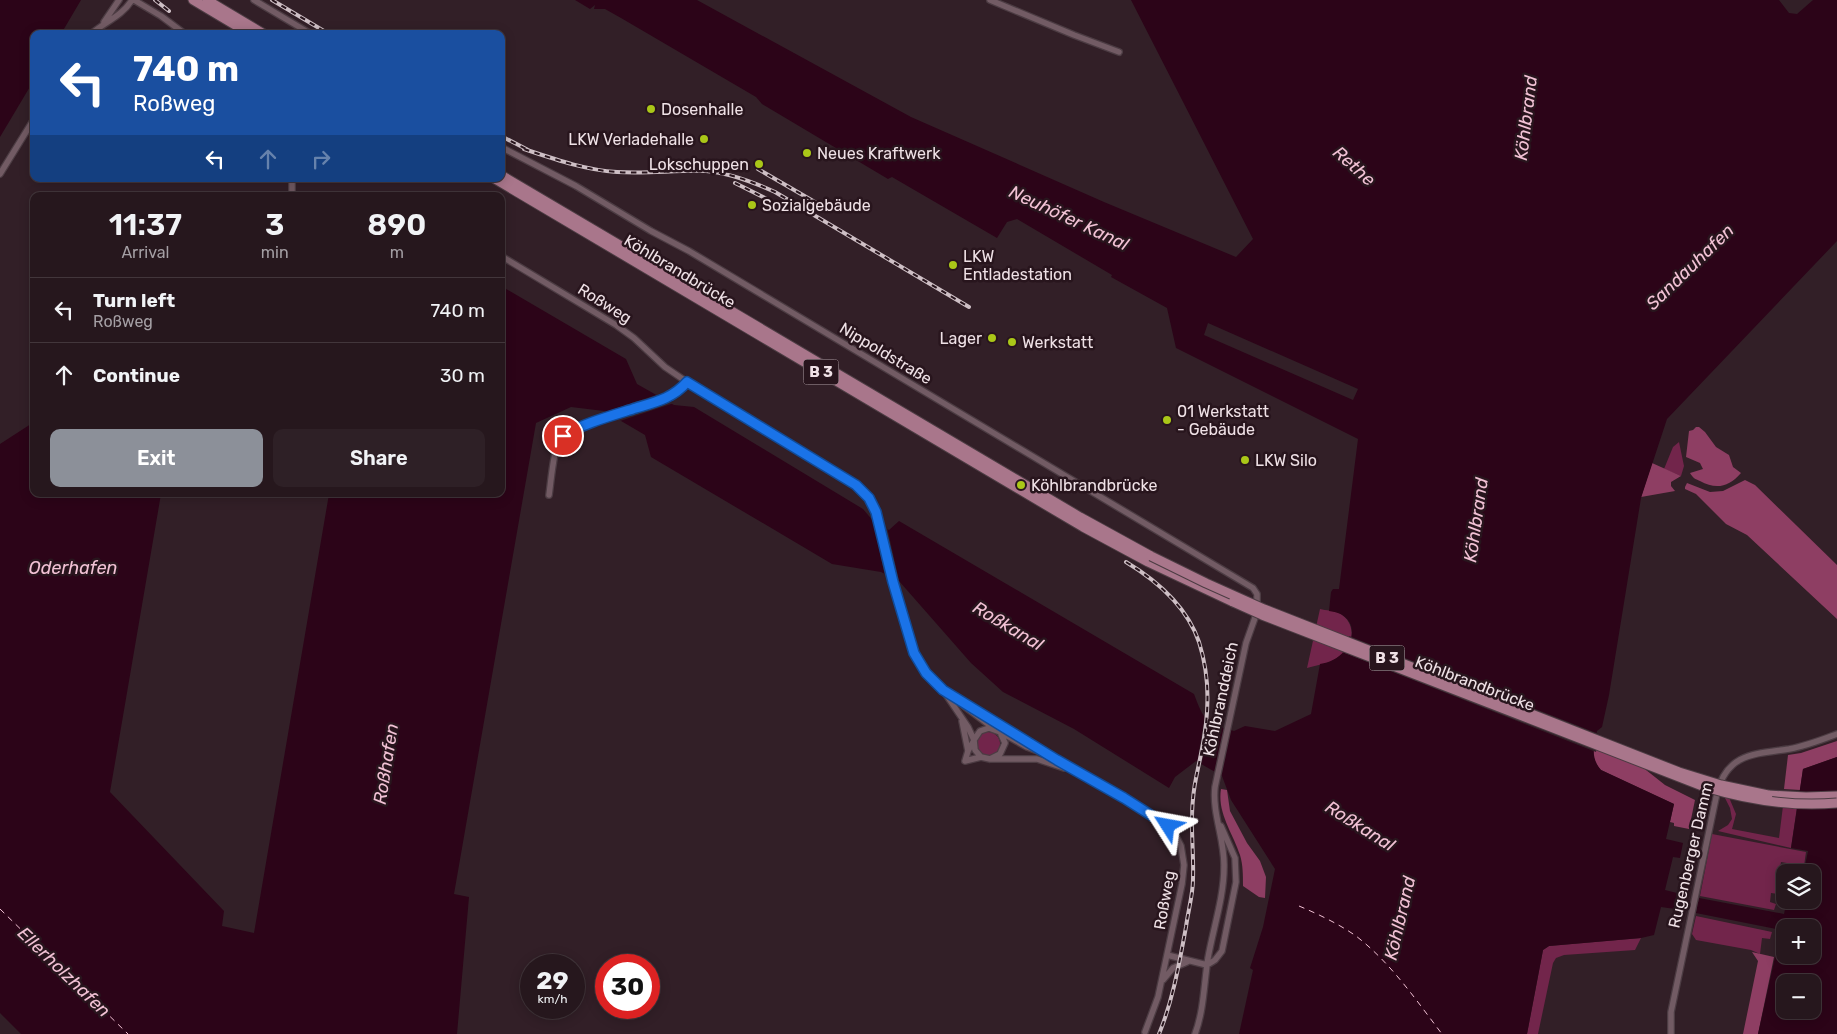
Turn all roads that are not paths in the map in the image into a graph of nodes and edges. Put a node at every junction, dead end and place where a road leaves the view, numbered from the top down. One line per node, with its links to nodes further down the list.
1 (119, 0): 7 (street)
2 (133, 0): 7 (street); 9 (street)
3 (193, 0): 10 (main road)
4 (207, 0): 11 (main road)
5 (254, 0): 12 (street)
6 (990, 0): 13 (street)
7 (103, 24): 8 (street)
8 (96, 30)
9 (180, 30)
10 (243, 30)
11 (257, 30)
12 (304, 30)
13 (1119, 52)
14 (30, 126): 16 (street)
15 (505, 149): 22 (street, Nippoldstraße)
16 (0, 174)
17 (505, 176): 34 (main road, Köhlbrandbrücke / B 3, bridge)
18 (500, 182): 35 (main road, Köhlbrandbrücke / B 3, bridge)
19 (505, 258): 20 (street, Roßweg)
20 (687, 382): 21 (street); 23 (street, Roßweg)
21 (549, 495)
22 (1253, 588): 36 (street, Köhlbranddeich)
23 (943, 690): 24 (street, Roßweg); 25 (street, Roßweg)
24 (956, 698): 26 (street, Roßweg); 30 (street, Roßweg)
25 (962, 716): 28 (street, Roßweg); 29 (street, Roßweg)
26 (997, 730): 28 (street); 30 (street, Roßweg); 32 (street)
27 (1837, 734): 43 (street, Rugenberger Damm)
28 (973, 741): 29 (street); 31 (street, Roßweg)
29 (968, 751): 31 (street, Roßweg)
30 (1045, 753): 33 (street, Roßweg)
31 (981, 757): 32 (street, Roßweg)
32 (990, 759): 33 (street, Roßweg)
33 (1080, 774): 37 (street, Roßweg)
34 (1837, 796)
35 (1837, 803)
36 (1216, 817): 39 (street, Köhlbranddeich); 39 (street, Köhlbranddeich)
37 (1167, 955): 38 (street, Roßweg); 40 (street)
38 (1189, 962): 39 (street, Roßweg); 40 (street)
39 (1207, 965): 42 (street, Köhlbranddeich)
40 (1162, 981): 41 (street)
41 (1145, 1032)
42 (1195, 1034)
43 (1671, 1034)

